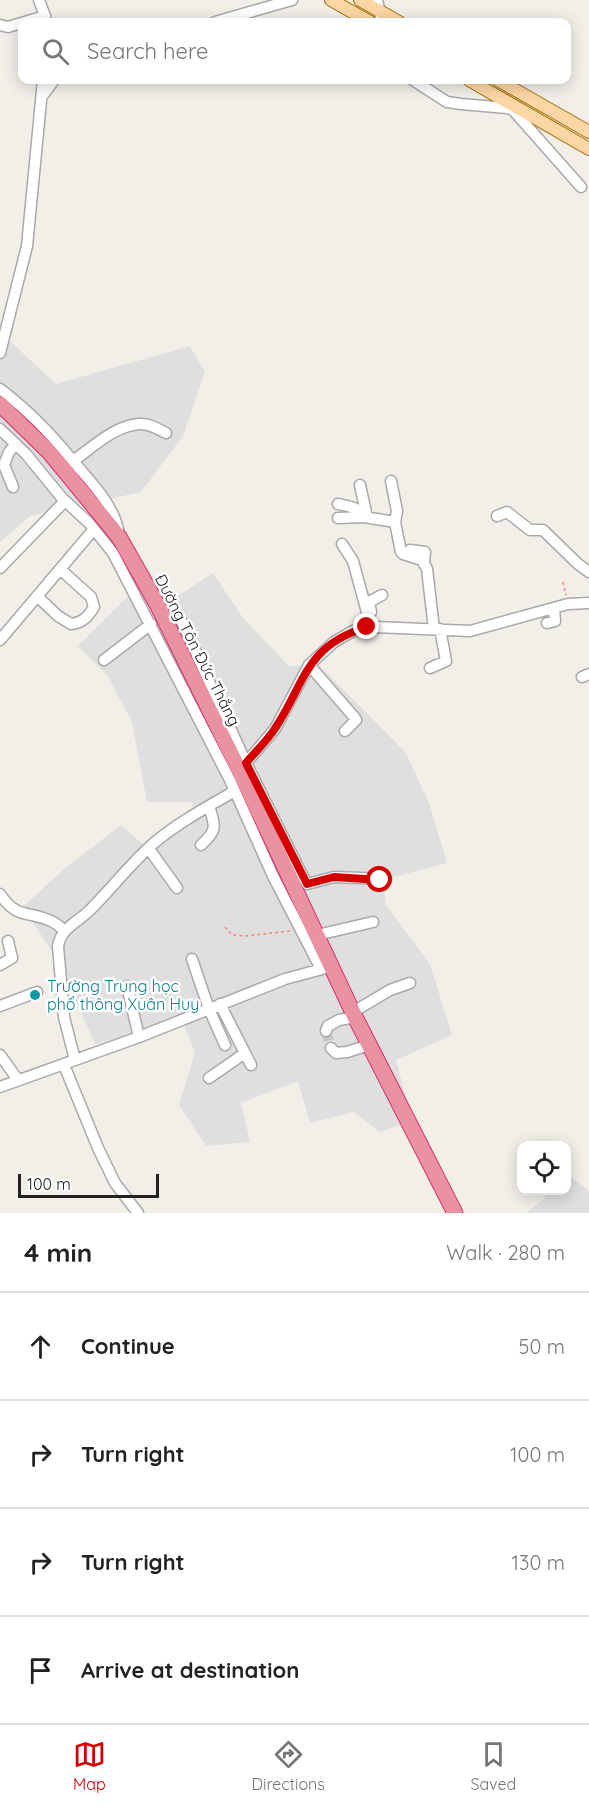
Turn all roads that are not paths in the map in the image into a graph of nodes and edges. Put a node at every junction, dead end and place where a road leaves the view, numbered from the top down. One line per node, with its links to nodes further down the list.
1 (39, 0): 6 (street)
2 (292, 0): 7 (street)
3 (331, 0): 8 (main road)
4 (360, 0): 5 (main road)
5 (379, 11)
6 (45, 18)
7 (229, 18)
8 (363, 18)
9 (0, 25): 10 (street)
10 (18, 25)
11 (44, 84): 16 (street)
12 (51, 84): 16 (street)
13 (419, 84): 19 (street)
14 (476, 84): 18 (main road)
15 (505, 84): 17 (main road)
16 (43, 95): 20 (street)
17 (589, 132)
18 (589, 149)
19 (581, 187)
20 (0, 353)
21 (0, 389): 26 (street)
22 (0, 404): 36 (highway, Đường Tôn Đức Thắng)
23 (0, 429): 25 (street)
24 (166, 434): 26 (street)
25 (16, 444): 29 (street); 30 (street)
26 (73, 461): 36 (street)
27 (392, 481): 35 (street)
28 (360, 485): 33 (street)
29 (13, 487)
30 (64, 498): 36 (street); 40 (street)
31 (338, 504): 33 (street)
32 (497, 516): 42 (street)
33 (366, 517): 34 (street); 35 (street)
34 (338, 518)
35 (395, 522): 39 (street)
36 (106, 532): 41 (street); 49 (street); 57 (highway, Đường Tôn Đức Thắng)
37 (342, 544): 50 (street)
38 (410, 550): 39 (street)
39 (424, 562): 51 (street)
40 (0, 568)
41 (60, 569): 44 (street); 44 (street)
42 (589, 572)
43 (381, 595): 50 (street)
44 (37, 596): 52 (street)
45 (589, 603): 46 (street)
46 (554, 608): 48 (street); 51 (street)
47 (182, 622): 57 (street)
48 (547, 623)
49 (151, 624): 53 (street); 57 (street)
50 (373, 627): 51 (street); 54 (street)
51 (437, 629): 55 (street)
52 (0, 640)
53 (104, 660)
54 (309, 665): 56 (street); 57 (street)
55 (430, 668)
56 (345, 731)
57 (242, 771): 58 (street); 62 (street); 67 (highway, Đường Tôn Đức Thắng)
58 (236, 791): 59 (street); 71 (street)
59 (209, 806): 60 (street); 61 (street)
60 (201, 845)
61 (149, 849): 63 (street); 66 (street)
62 (386, 879)
63 (177, 888)
64 (0, 894): 66 (street)
65 (373, 922): 67 (street)
66 (64, 930): 86 (street)
67 (317, 935): 71 (highway, Đường Tôn Đức Thắng)
68 (8, 941): 70 (street)
69 (192, 959): 77 (street)
70 (0, 965)
71 (326, 968): 75 (street); 78 (highway, Đường Tôn Đức Thắng)
72 (410, 983): 78 (street)
73 (128, 986): 80 (street)
74 (37, 992): 76 (street)
75 (220, 1004): 77 (street); 84 (street)
76 (0, 1006)
77 (209, 1009): 80 (street); 81 (street)
78 (354, 1014): 79 (street); 82 (highway, Đường Tôn Đức Thắng)
79 (326, 1031)
80 (140, 1037): 86 (street)
81 (225, 1045)
82 (369, 1045): 83 (street); 92 (highway, Đường Tôn Đức Thắng)
83 (331, 1048)
84 (245, 1053): 87 (street); 88 (street)
85 (0, 1055): 89 (street)
86 (70, 1062): 89 (street); 91 (street)
87 (252, 1065)
88 (209, 1078)
89 (18, 1080): 90 (street)
90 (0, 1087)
91 (138, 1213)
92 (455, 1213)

